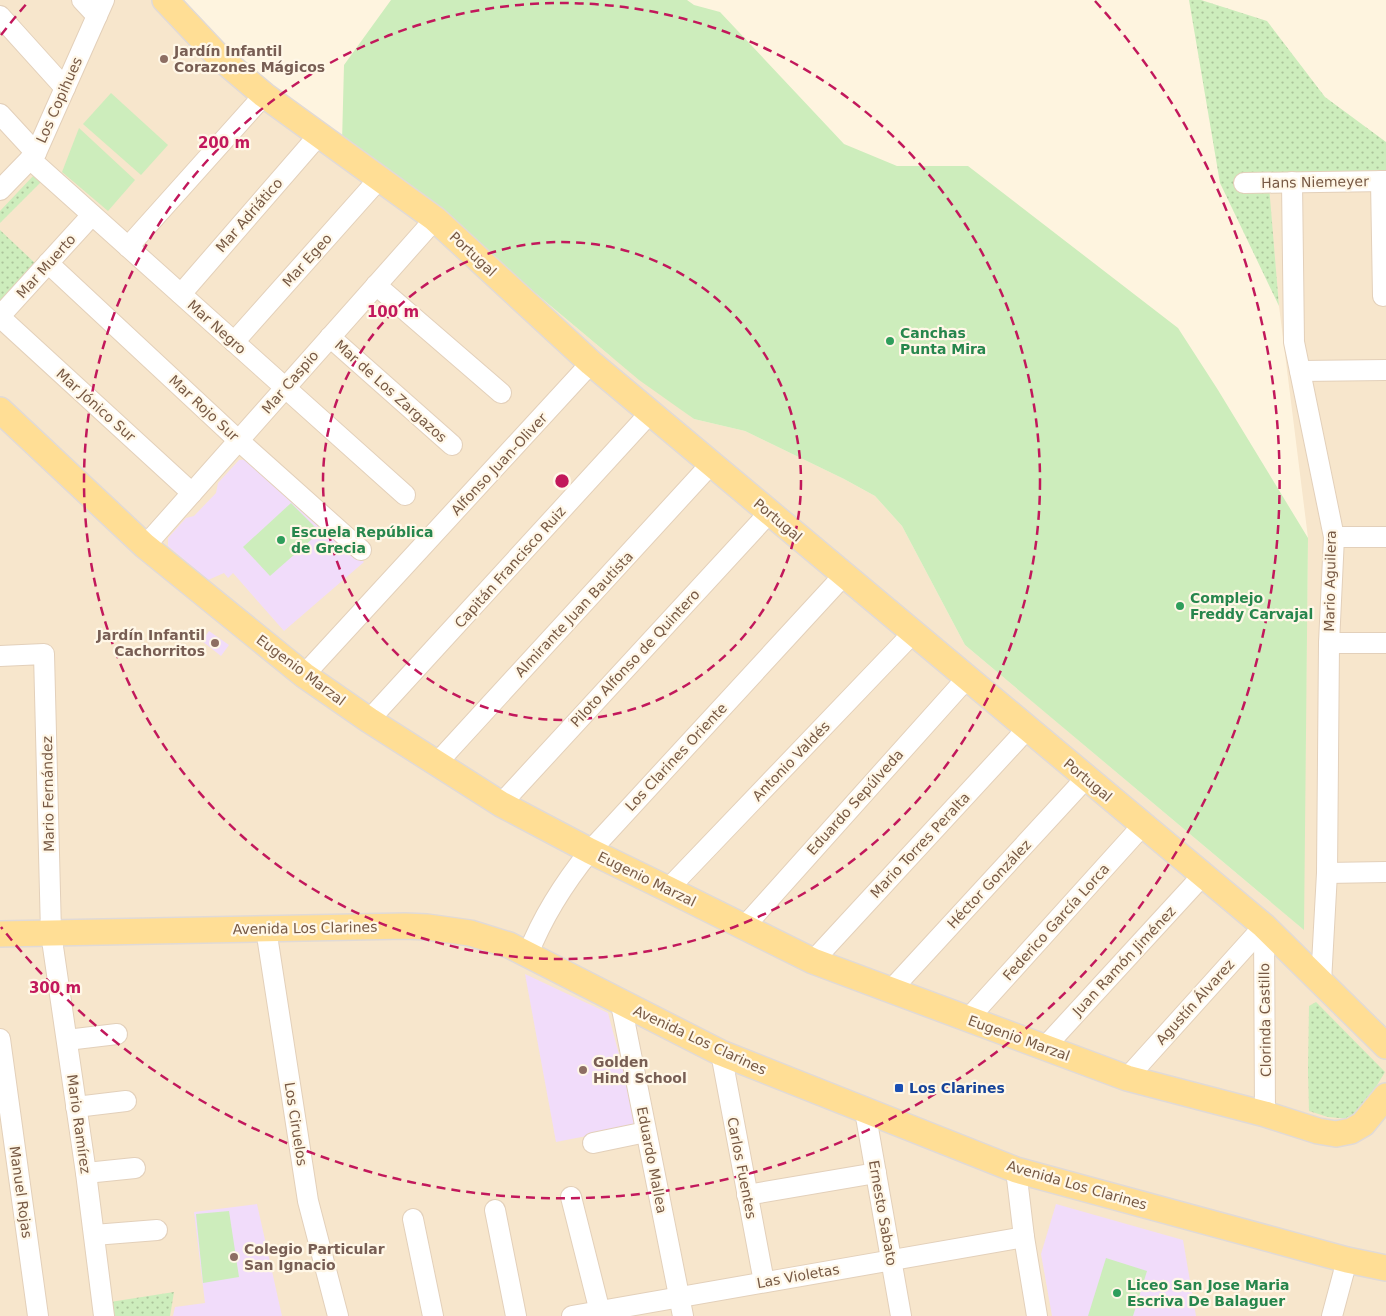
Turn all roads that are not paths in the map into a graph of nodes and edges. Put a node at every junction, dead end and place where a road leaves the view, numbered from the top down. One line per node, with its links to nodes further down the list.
1 (82, 0): 3 (street)
2 (165, 0): 6 (main road, Portugal)
3 (100, 8): 5 (street, Los Copihues)
4 (0, 16): 5 (street)
5 (65, 88): 9 (street, Los Copihues)
6 (264, 95): 8 (main road, Portugal); 17 (street)
7 (0, 114): 9 (street, Mar Negro)
8 (318, 136): 10 (main road, Portugal); 20 (street, Mar Adriático)
9 (33, 156): 14 (street, Los Copihues); 15 (street, Mar Negro)
10 (379, 178): 16 (main road, Portugal); 24 (street, Mar Egeo)
11 (1383, 181): 12 (street, Hans Niemeyer); 21 (street)
12 (1292, 182): 13 (street, Hans Niemeyer); 27 (street, Mario Aguilera)
13 (1244, 183)
14 (0, 190)
15 (92, 215): 17 (street, Mar Negro); 18 (street, Mar Muerto)
16 (435, 219): 19 (street, Mar Caspio); 25 (main road, Portugal)
17 (128, 247): 20 (street, Mar Negro)
18 (48, 263): 22 (street, Mar Muerto); 32 (street, Mar Rojo Sur)
19 (376, 285): 23 (street, Mar Caspio); 29 (street)
20 (181, 294): 24 (street, Mar Negro)
21 (1383, 296)
22 (0, 317): 35 (street, Mar Jónico Sur)
23 (330, 336): 28 (street, Mar Caspio); 33 (street, Mar de Los Zargazos)
24 (234, 342): 28 (street, Mar Negro)
25 (591, 363): 31 (main road, Portugal); 47 (street, Alfonso Juan-Oliver)
26 (1386, 370): 27 (street)
27 (1300, 371): 38 (street, Mario Aguilera)
28 (285, 388): 32 (street, Mar Caspio); 36 (street, Mar Negro)
29 (501, 393)
30 (0, 410): 40 (main road, Eugenio Marzal)
31 (650, 413): 34 (main road, Portugal); 49 (street, Capitán Francisco Ruiz)
32 (238, 440): 35 (street, Mar Caspio); 41 (street, Mar Rojo Sur)
33 (452, 445)
34 (711, 464): 37 (main road, Portugal); 51 (street, Almirante Juan Bautista)
35 (192, 493): 40 (street, Mar Caspio)
36 (404, 495)
37 (769, 513): 42 (main road, Portugal); 53 (street, Piloto Alfonso de Quintero)
38 (1334, 537): 39 (street); 44 (street, Mario Aguilera)
39 (1386, 538)
40 (145, 546): 47 (main road, Eugenio Marzal)
41 (362, 550)
42 (844, 575): 43 (main road, Portugal); 55 (street, Los Clarines Oriente)
43 (913, 633): 48 (main road, Portugal); 59 (street, Antonio Valdés)
44 (1329, 643): 45 (street); 57 (street, Mario Aguilera)
45 (1386, 643)
46 (0, 656): 63 (street, Mario Fernández)
47 (304, 675): 49 (main road, Eugenio Marzal)
48 (966, 678): 50 (main road, Portugal); 61 (street, Eduardo Sepúlveda)
49 (369, 720): 51 (main road, Eugenio Marzal)
50 (1028, 728): 52 (main road, Portugal); 66 (street, Mario Torres Peralta)
51 (437, 763): 53 (main road, Eugenio Marzal)
52 (1086, 778): 54 (main road, Portugal); 68 (street, Héctor González)
53 (502, 804): 55 (main road, Eugenio Marzal)
54 (1143, 825): 58 (main road, Portugal); 70 (street, Federico García Lorca)
55 (590, 851): 59 (main road, Eugenio Marzal); 65 (street, Los Clarines Oriente)
56 (1386, 872): 57 (street)
57 (1327, 873): 67 (street, Mario Aguilera)
58 (1203, 875): 60 (main road, Portugal); 75 (street, Juan Ramón Jiménez)
59 (668, 889): 61 (main road, Eugenio Marzal)
60 (1264, 926): 67 (main road, Portugal); 77 (street, Agustín Álvarez); 82 (street, Clorinda Castillo)
61 (744, 927): 66 (main road, Eugenio Marzal)
62 (266, 929): 63 (main road, Avenida Los Clarines); 65 (main road, Avenida Los Clarines); 105 (street, Los Ciruelos)
63 (51, 933): 64 (main road, Avenida Los Clarines); 73 (street, Mario Ramírez)
64 (0, 934)
65 (528, 954): 69 (main road, Avenida Los Clarines)
66 (813, 961): 68 (main road, Eugenio Marzal)
67 (1321, 982): 74 (main road, Portugal)
68 (891, 990): 70 (main road, Eugenio Marzal)
69 (621, 1004): 76 (main road, Avenida Los Clarines); 83 (street, Eduardo Mallea)
70 (968, 1019): 75 (main road, Eugenio Marzal)
71 (117, 1034): 73 (street)
72 (0, 1039): 85 (street, Manuel Rojas)
73 (67, 1040): 80 (street, Mario Ramírez)
74 (1386, 1046)
75 (1045, 1047): 77 (main road, Eugenio Marzal)
76 (720, 1053): 81 (main road, Avenida Los Clarines); 90 (street, Carlos Fuentes)
77 (1126, 1078): 82 (main road, Eugenio Marzal)
78 (1386, 1096): 82 (main road, Eugenio Marzal)
79 (126, 1101): 80 (street)
80 (76, 1107): 88 (street, Mario Ramírez)
81 (865, 1111): 87 (main road, Avenida Los Clarines); 89 (street, Ernesto Sabato)
82 (1266, 1114)
83 (646, 1132): 84 (street); 101 (street, Eduardo Mallea)
84 (593, 1143)
85 (7, 1149): 103 (street, Manuel Rojas)
86 (135, 1168): 88 (street)
87 (1016, 1170): 96 (street); 98 (main road, Avenida Los Clarines)
88 (86, 1173): 95 (street, Mario Ramírez)
89 (876, 1173): 90 (street); 97 (street, Ernesto Sabato)
90 (747, 1195): 100 (street, Carlos Fuentes)
91 (571, 1197): 102 (street)
92 (495, 1210): 107 (street)
93 (413, 1219): 106 (street)
94 (158, 1230): 95 (street)
95 (94, 1235): 104 (street, Mario Ramírez)
96 (1024, 1237): 97 (street, Las Violetas); 110 (street)
97 (891, 1260): 100 (street, Las Violetas); 109 (street, Ernesto Sabato)
98 (1347, 1260): 99 (main road, Avenida Los Clarines); 111 (street)
99 (1386, 1268)
100 (764, 1282): 101 (street, Las Violetas)
101 (681, 1307): 102 (street, Las Violetas)
102 (600, 1314): 108 (street, Las Violetas)
103 (38, 1316)
104 (104, 1316)
105 (338, 1316)
106 (433, 1316)
107 (516, 1316)
108 (572, 1316)
109 (901, 1316)
110 (1037, 1316)
111 (1332, 1316)

